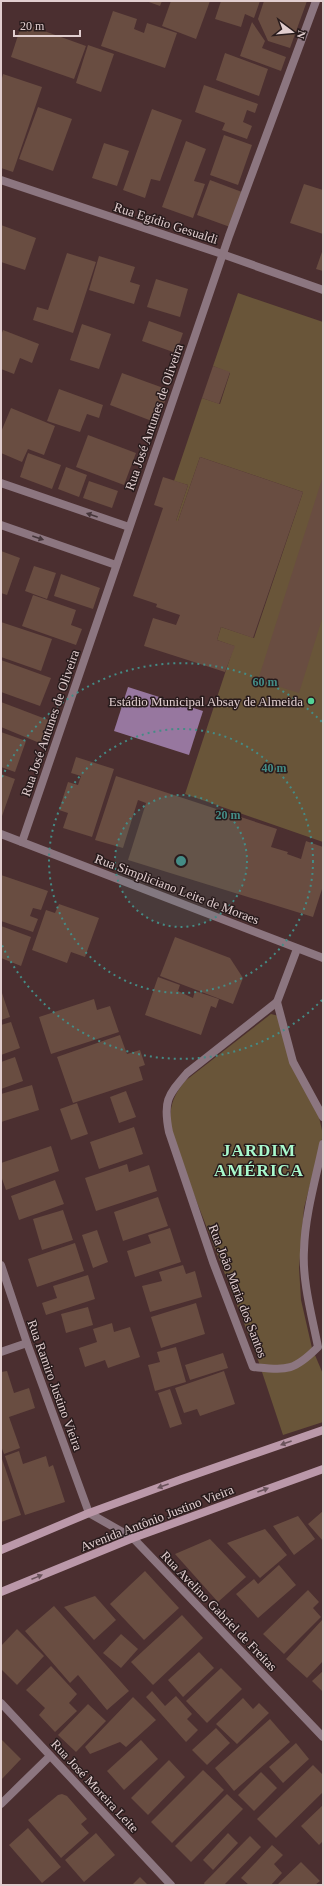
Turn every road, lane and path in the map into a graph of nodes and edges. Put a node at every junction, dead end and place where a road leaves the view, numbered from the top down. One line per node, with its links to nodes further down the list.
1 (316, 1): 3 (street, Rua José Antunes de Oliveira)
2 (1, 180): 3 (street, Rua Egídio Gesualdi)
3 (222, 254): 4 (street, Rua Egídio Gesualdi); 7 (street, Rua José Antunes de Oliveira)
4 (323, 290)
5 (1, 483): 7 (street, one-way to 5)
6 (1, 525): 8 (street, one-way to 8)
7 (129, 527): 8 (street, Rua José Antunes de Oliveira)
8 (116, 565): 10 (street, Rua José Antunes de Oliveira)
9 (1, 834): 10 (street, Rua Simpliciano Leite de Moraes)
10 (22, 842): 11 (street, Rua Simpliciano Leite de Moraes)
11 (297, 949): 12 (street, Rua Simpliciano Leite de Moraes); 13 (street)
12 (323, 958)
13 (277, 1002): 14 (street); 15 (street, Rua João Maria dos Santos)
14 (323, 1118)
15 (323, 1144)
16 (1, 1265): 17 (street, Rua Ramiro Justino Vieira)
17 (27, 1343): 18 (street); 21 (street, Rua Ramiro Justino Vieira)
18 (1, 1352)
19 (323, 1430): 21 (main road, Avenida Antônio Justino Vieira, one-way to 21)
20 (323, 1469): 22 (main road, Avenida Antônio Justino Vieira, one-way to 20)
21 (89, 1513): 22 (street, Rua Avelino Gabriel de Freitas); 23 (main road, Avenida Antônio Justino Vieira)
22 (133, 1538): 24 (main road, Avenida Antônio Justino Vieira, one-way to 22); 26 (street, Rua Avelino Gabriel de Freitas)
23 (1, 1550)
24 (1, 1592)
25 (1, 1703): 27 (street, Rua José Moreira Leite)
26 (323, 1737)
27 (50, 1756): 28 (street); 29 (street, Rua José Moreira Leite)
28 (1, 1804)
29 (171, 1885)

